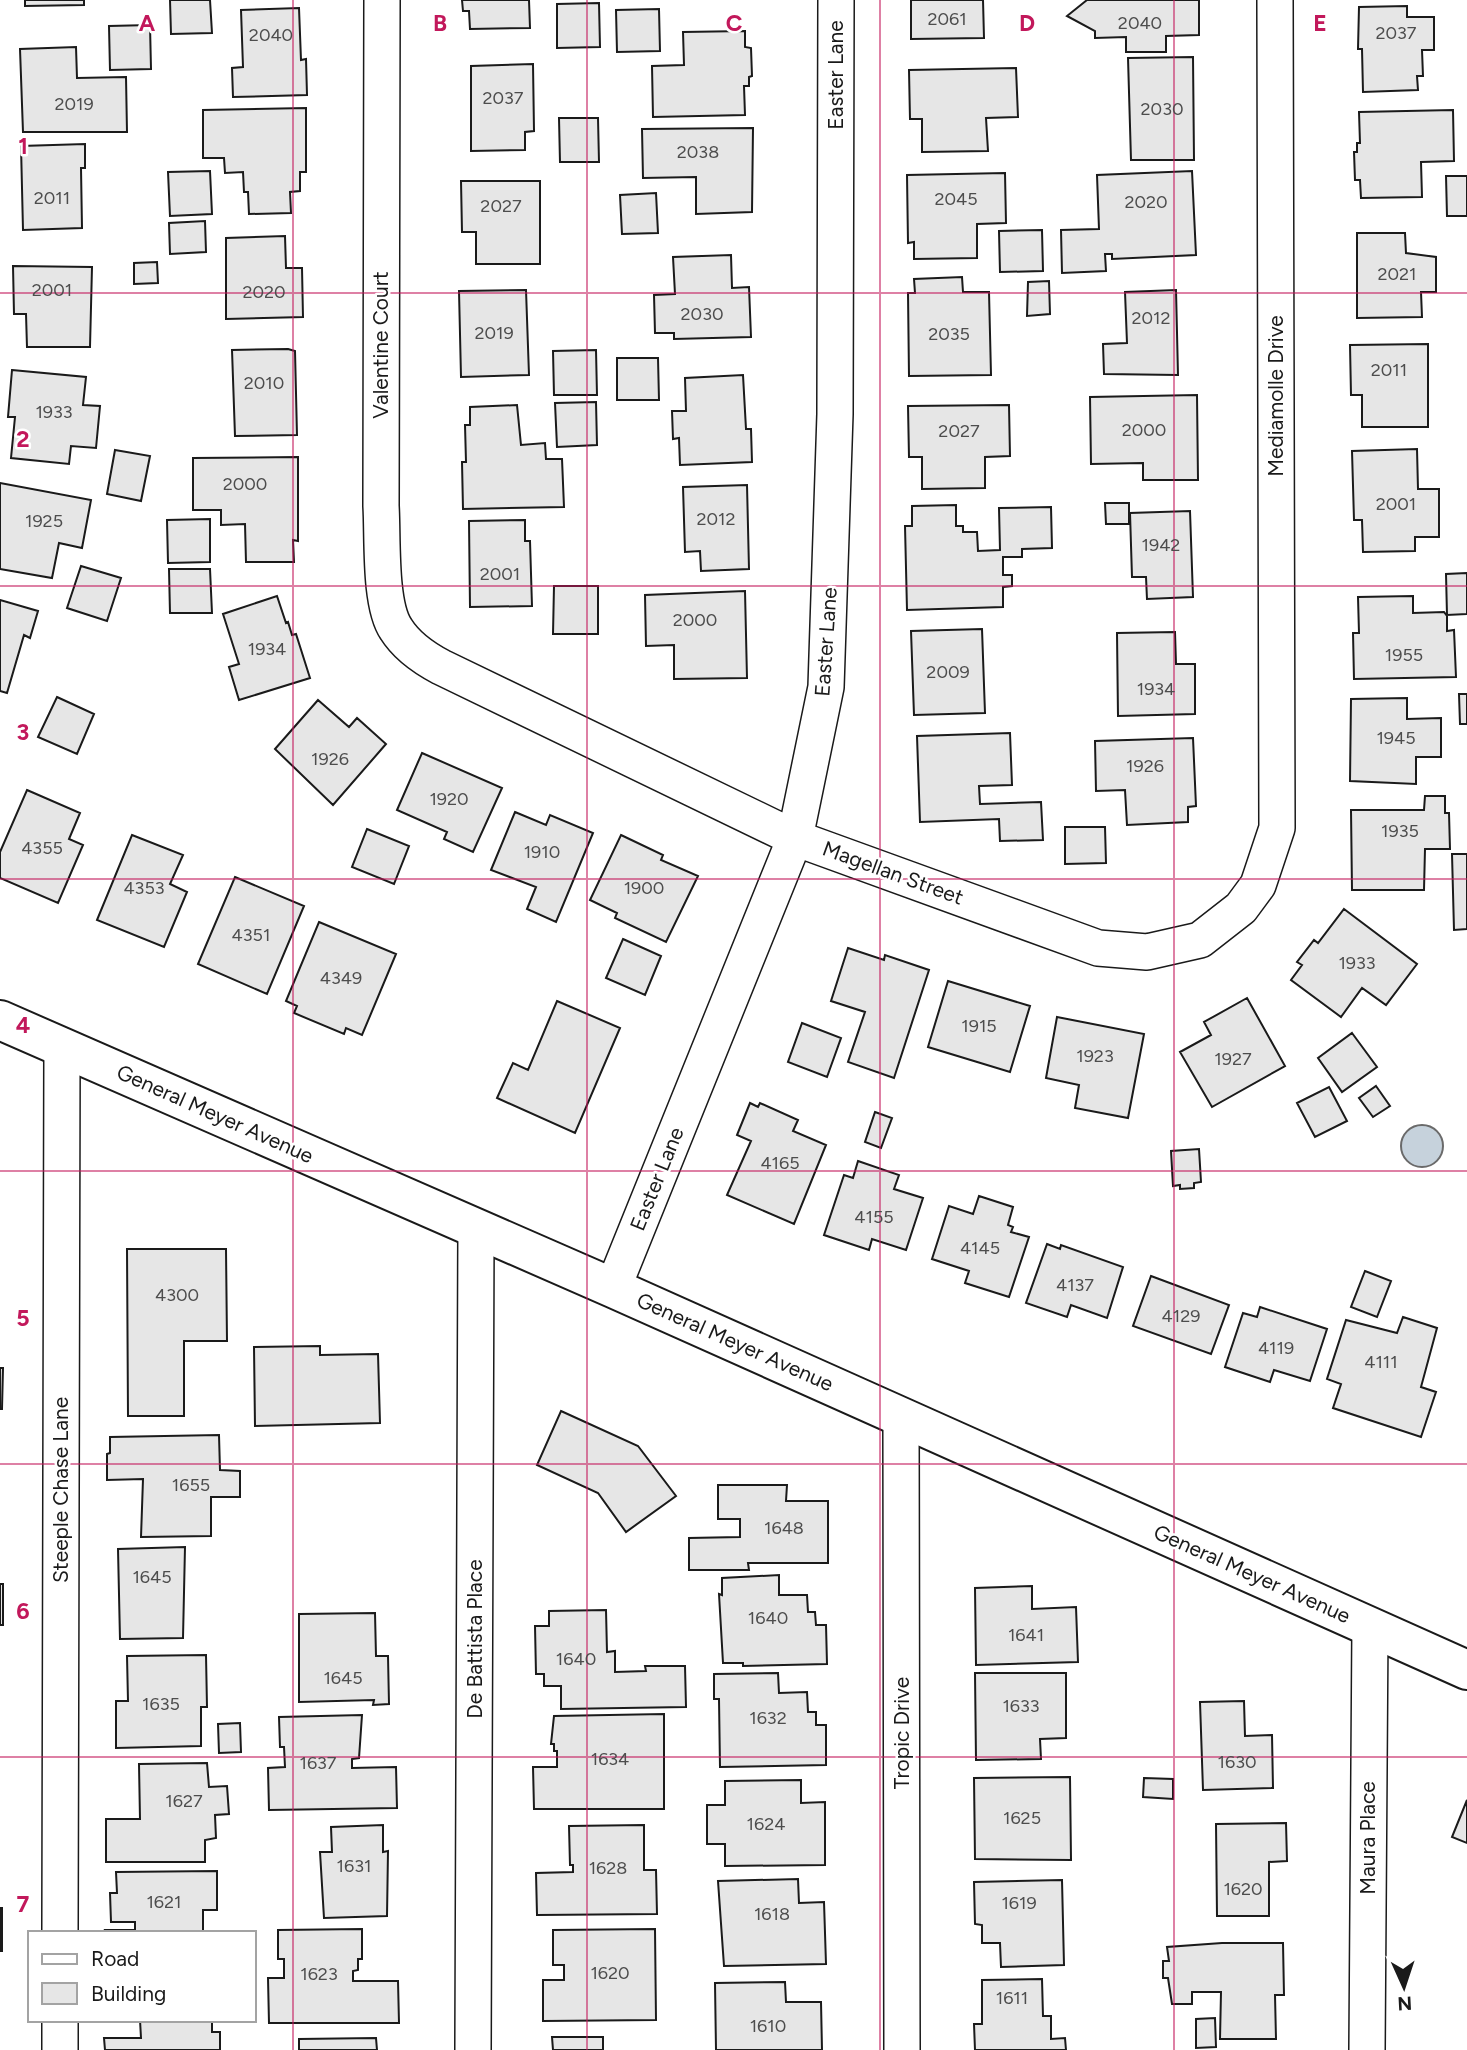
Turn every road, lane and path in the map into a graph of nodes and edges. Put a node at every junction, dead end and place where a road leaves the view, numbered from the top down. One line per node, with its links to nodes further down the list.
1 (382, 0): 4 (street, Valentine Court)
2 (836, 0): 6 (street, Easter Lane)
3 (1275, 0): 5 (street, Mediamolle Drive)
4 (441, 667): 6 (street, Magellan Street)
5 (1278, 793): 6 (street, Magellan Street)
6 (795, 838): 10 (street, Easter Lane)
7 (0, 1020): 8 (main road, General Meyer Avenue)
8 (62, 1047): 9 (main road, General Meyer Avenue); 14 (street, Steeple Chase Lane)
9 (476, 1229): 10 (main road, General Meyer Avenue); 17 (street, De Battista Place)
10 (613, 1288): 11 (main road, General Meyer Avenue)
11 (901, 1416): 12 (main road, General Meyer Avenue); 18 (street, Tropic Drive)
12 (1370, 1626): 13 (main road, General Meyer Avenue); 19 (street, Maura Place)
13 (1467, 1670)
14 (60, 1931)
15 (60, 2022): 16 (street)
16 (60, 2050)
17 (473, 2050)
18 (902, 2050)
19 (1367, 2050)

